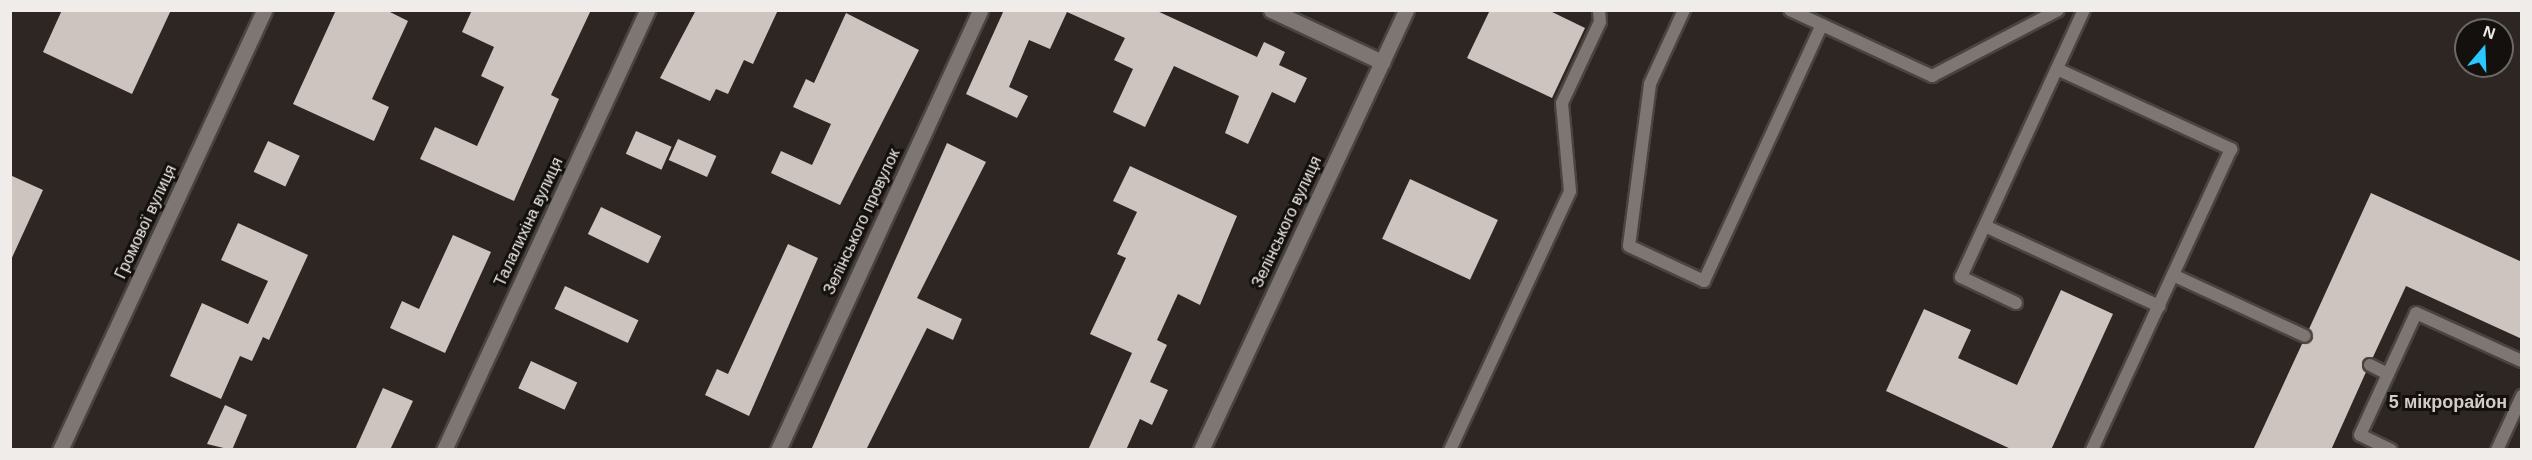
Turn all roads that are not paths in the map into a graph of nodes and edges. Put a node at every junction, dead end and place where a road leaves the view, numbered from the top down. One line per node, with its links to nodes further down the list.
1 (264, 10): 23 (street, Громової вулиця)
2 (647, 10): 24 (street, Талалихіна вулиця)
3 (980, 10): 25 (street, Зелінського провулок)
4 (1271, 10): 12 (street)
5 (1406, 10): 12 (street, Зелінського вулиця)
6 (1599, 10): 27 (lane)
7 (1684, 10): 11 (lane)
8 (1790, 10): 11 (lane)
9 (2058, 10): 11 (lane)
10 (2084, 10): 13 (lane)
11 (1822, 25)
12 (1382, 62): 26 (street, Зелінського вулиця)
13 (2057, 69): 14 (lane); 15 (lane)
14 (1985, 226): 16 (lane); 17 (lane)
15 (2173, 275): 17 (lane); 18 (lane)
16 (2016, 303)
17 (2159, 306): 28 (lane)
18 (2305, 336)
19 (2522, 361): 21 (lane)
20 (2370, 365): 21 (lane)
21 (2388, 374): 29 (lane)
22 (2522, 396): 30 (lane)
23 (60, 450)
24 (444, 450)
25 (778, 450)
26 (1201, 450)
27 (1450, 450)
28 (2092, 450)
29 (2391, 450)
30 (2497, 450)

